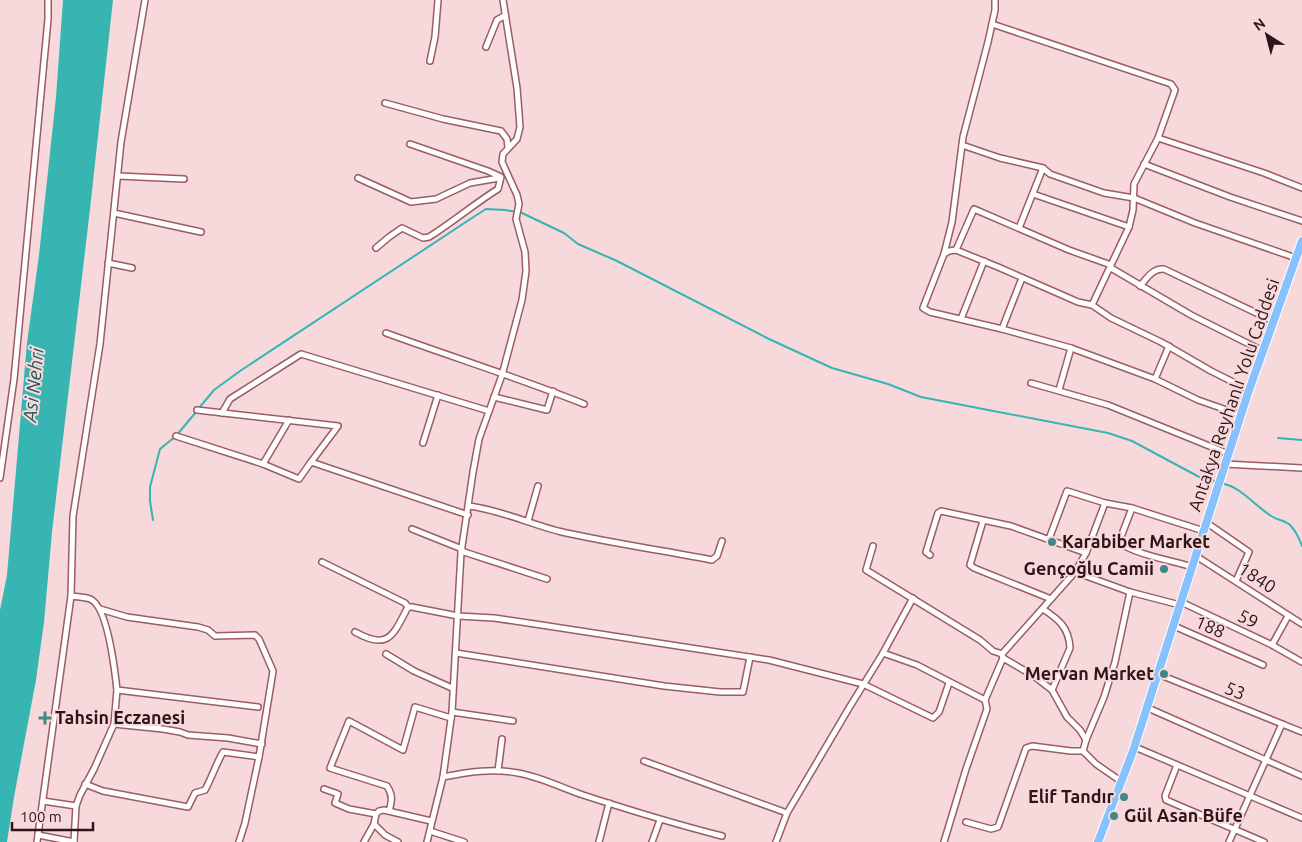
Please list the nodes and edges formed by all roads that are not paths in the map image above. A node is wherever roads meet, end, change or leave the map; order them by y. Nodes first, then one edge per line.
1 (48, 0) edge
2 (145, 0) edge
3 (438, 0) edge
4 (503, 0) edge
5 (995, 0) edge
6 (504, 16) junction
7 (992, 24) junction
8 (486, 47) dead end
9 (430, 62) dead end
10 (385, 103) dead end
11 (1158, 138) junction
12 (410, 144) dead end
13 (962, 145) junction
14 (508, 147) junction
15 (1144, 164) junction
16 (1043, 168) junction
17 (118, 176) junction
18 (510, 177) junction
19 (358, 178) dead end
20 (501, 178) junction
21 (184, 180) dead end
22 (1302, 188) edge
23 (1033, 194) junction
24 (1134, 198) junction
25 (114, 213) junction
26 (1302, 221) edge
27 (1129, 227) junction
28 (1018, 228) junction
29 (201, 232) dead end
30 (1302, 241) edge
31 (376, 248) dead end
32 (956, 250) junction
33 (944, 254) junction
34 (1296, 258) junction
35 (984, 261) junction
36 (108, 263) junction
37 (1111, 267) junction
38 (132, 268) dead end
39 (1022, 278) junction
40 (1140, 286) junction
41 (1092, 305) junction
42 (961, 319) junction
43 (1273, 321) junction
44 (1002, 329) junction
45 (386, 333) dead end
46 (1169, 346) junction
47 (1071, 348) junction
48 (1262, 351) junction
49 (502, 375) junction
50 (1155, 379) junction
51 (1031, 384) dead end
52 (1059, 390) junction
53 (1249, 390) junction
54 (553, 391) junction
55 (438, 395) junction
56 (494, 397) junction
57 (584, 404) dead end
58 (197, 410) dead end
59 (489, 411) junction
60 (222, 412) junction
61 (1241, 415) junction
62 (289, 420) junction
63 (176, 436) dead end
64 (423, 443) dead end
65 (1228, 454) junction
66 (311, 462) junction
67 (263, 464) junction
68 (1225, 464) junction
69 (1302, 468) edge
70 (0, 478) edge
71 (538, 486) dead end
72 (1105, 503) junction
73 (469, 506) junction
74 (1132, 508) junction
75 (468, 515) junction
76 (528, 521) junction
77 (983, 521) junction
78 (1205, 527) junction
79 (412, 530) dead end
80 (1049, 539) junction
81 (722, 541) dead end
82 (874, 546) dead end
83 (462, 550) junction
84 (1086, 553) junction
85 (930, 555) dead end
86 (1196, 556) junction
87 (322, 562) dead end
88 (1192, 567) junction
89 (1074, 572) junction
90 (547, 579) dead end
91 (1236, 581) junction
92 (1130, 592) junction
93 (71, 596) junction
94 (913, 598) junction
95 (1052, 599) junction
96 (1181, 603) junction
97 (408, 607) junction
98 (100, 609) junction
99 (1043, 609) junction
100 (458, 616) junction
101 (1288, 616) junction
102 (1302, 624) edge
103 (1174, 626) junction
104 (355, 632) dead end
105 (1272, 645) junction
106 (456, 653) junction
107 (883, 653) junction
108 (386, 654) dead end
109 (1003, 656) junction
110 (750, 657) junction
111 (1302, 662) edge
112 (1263, 665) dead end
113 (1158, 674) junction
114 (949, 683) junction
115 (864, 684) junction
116 (452, 688) junction
117 (118, 690) junction
118 (1052, 690) junction
119 (985, 700) junction
120 (258, 706) dead end
121 (1148, 708) junction
122 (451, 715) junction
123 (513, 721) dead end
124 (114, 724) junction
125 (1282, 724) junction
126 (1302, 732) edge
127 (502, 739) dead end
128 (1086, 740) junction
129 (262, 744) junction
130 (1135, 747) junction
131 (1083, 750) junction
132 (259, 756) junction
133 (644, 760) dead end
134 (1267, 760) junction
135 (1177, 765) junction
136 (498, 771) junction
137 (1302, 776) edge
138 (443, 777) junction
139 (1122, 782) junction
140 (85, 784) junction
141 (324, 789) dead end
142 (1251, 796) junction
143 (43, 801) junction
144 (609, 803) junction
145 (76, 806) junction
146 (389, 811) junction
147 (787, 813) junction
148 (376, 814) junction
149 (1302, 818) edge
150 (660, 820) junction
151 (431, 821) junction
152 (966, 822) dead end
153 (374, 824) junction
154 (1234, 829) junction
155 (430, 831) junction
156 (38, 835) junction
157 (722, 836) dead end
158 (37, 842) edge
159 (74, 842) edge
160 (239, 842) edge
161 (364, 842) edge
162 (398, 842) edge
163 (427, 842) edge
164 (464, 842) edge
165 (599, 842) edge
166 (652, 842) edge
167 (776, 842) edge
168 (944, 842) edge
169 (1098, 842) edge
170 (1229, 842) edge
171 (1264, 842) edge

1 - 70 street
2 - 17 street
3 - 9 street
4 - 6 street
5 - 7 street
6 - 8 street
6 - 14 street
7 - 11 street
7 - 13 street
10 - 14 street
11 - 15 street
11 - 22 street
12 - 20 street
13 - 16 street
13 - 33 street
14 - 18 street
15 - 24 street
15 - 26 street
16 - 23 street
16 - 24 street
17 - 21 street
17 - 25 street
18 - 20 street
18 - 49 street
19 - 20 street
20 - 31 street
23 - 27 street
23 - 28 street
24 - 27 street
24 - 34 street
25 - 29 street
25 - 36 street
27 - 37 street
28 - 32 street
28 - 37 street
30 - 34 main road, Antakya Reyhanlı Yolu Caddesi
32 - 33 street
32 - 35 street
33 - 42 street
34 - 43 main road, Antakya Reyhanlı Yolu Caddesi
35 - 39 street
35 - 42 street
36 - 38 street
36 - 93 street
37 - 40 street
37 - 41 street
39 - 41 street
39 - 44 street
40 - 43 street
40 - 48 street
41 - 46 street
42 - 44 street
43 - 48 main road, Antakya Reyhanlı Yolu Caddesi
44 - 47 street
45 - 49 street
46 - 50 street
46 - 53 street
47 - 50 street
47 - 52 street
48 - 53 main road, Antakya Reyhanlı Yolu Caddesi
49 - 54 street
49 - 56 street
50 - 61 street
51 - 52 street
52 - 65 street
53 - 61 main road, Antakya Reyhanlı Yolu Caddesi
54 - 56 street
54 - 57 street
55 - 59 street
55 - 60 street
55 - 64 street
56 - 59 street
58 - 60 street
59 - 73 street
60 - 62 street
61 - 65 main road, Antakya Reyhanlı Yolu Caddesi
62 - 66 street
62 - 67 street
63 - 67 street
65 - 68 main road, Antakya Reyhanlı Yolu Caddesi
66 - 67 street
66 - 75 street
68 - 69 street
68 - 78 main road, Antakya Reyhanlı Yolu Caddesi
71 - 76 street
72 - 74 street
72 - 80 street
72 - 84 street
73 - 75 street
73 - 76 street
74 - 78 street
74 - 88 street
75 - 83 street
76 - 81 street
77 - 80 street
77 - 85 street
77 - 95 street
78 - 86 main road, Antakya Reyhanlı Yolu Caddesi
78 - 91 street
79 - 83 street
80 - 84 street
82 - 94 street
83 - 90 street
83 - 100 street
84 - 89 street
86 - 88 main road, Antakya Reyhanlı Yolu Caddesi
86 - 91 street, 1840
87 - 97 street
88 - 96 main road, Antakya Reyhanlı Yolu Caddesi
89 - 92 street, 59
89 - 95 street
91 - 101 street, 1840
92 - 96 street, 59
92 - 128 street
93 - 98 street
93 - 143 street
94 - 107 street
94 - 109 street
95 - 99 street
96 - 103 main road, Antakya Reyhanlı Yolu Caddesi
96 - 105 street, 59
97 - 100 street
97 - 104 street
98 - 117 street
98 - 129 street
99 - 109 street
99 - 118 street
100 - 106 street
100 - 110 street
101 - 102 street, 1840
101 - 105 street
103 - 112 street, 188
103 - 113 main road, Antakya Reyhanlı Yolu Caddesi
105 - 111 street, 59
106 - 110 street
106 - 116 street
107 - 114 street
107 - 115 street
108 - 116 street
109 - 118 street
109 - 119 street
110 - 115 street
113 - 121 main road, Antakya Reyhanlı Yolu Caddesi
113 - 125 street, 53
114 - 115 street
114 - 119 street
115 - 147 street
116 - 122 street
117 - 120 street
117 - 124 street
118 - 128 street
119 - 168 street
121 - 130 main road, Antakya Reyhanlı Yolu Caddesi
121 - 134 street
122 - 123 street
122 - 138 street
122 - 146 street
124 - 129 street
124 - 140 street
125 - 126 street, 53
125 - 134 street
127 - 136 street
128 - 131 street
129 - 132 street
130 - 135 street
130 - 139 main road, Antakya Reyhanlı Yolu Caddesi
131 - 139 street
131 - 152 street
132 - 140 street
132 - 160 street
133 - 147 street
134 - 137 street
134 - 142 street
135 - 142 street
135 - 154 street
136 - 138 street
136 - 144 street
138 - 151 street
139 - 169 main road, Antakya Reyhanlı Yolu Caddesi
140 - 145 street
141 - 148 street
142 - 149 street
142 - 154 street
143 - 145 street
143 - 156 street
144 - 150 street
144 - 165 street
145 - 159 street
146 - 148 street
146 - 151 street
147 - 167 street
148 - 153 street
150 - 157 street
150 - 166 street
151 - 155 street
153 - 161 street
153 - 162 street
154 - 170 street
154 - 171 street
155 - 163 street
155 - 164 street
156 - 158 street
156 - 159 street

